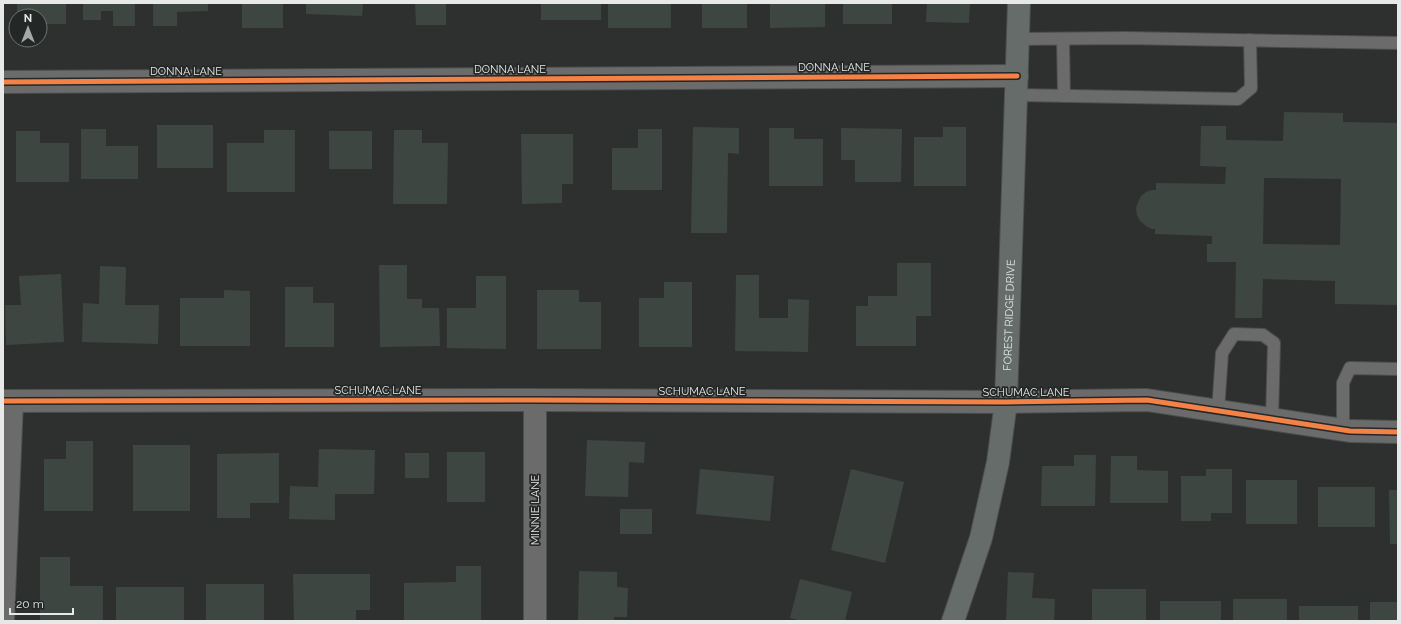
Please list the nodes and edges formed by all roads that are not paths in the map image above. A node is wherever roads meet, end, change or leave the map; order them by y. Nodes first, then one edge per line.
1 (1019, 3) edge
2 (1018, 39) junction
3 (1063, 39) junction
4 (1250, 40) junction
5 (1398, 43) edge
6 (3, 82) edge
7 (1017, 85) junction
8 (1064, 96) junction
9 (1398, 369) edge
10 (535, 400) junction
11 (8, 401) edge
12 (1006, 402) junction
13 (1218, 411) junction
14 (1272, 419) junction
15 (1343, 430) junction
16 (1398, 432) edge
17 (3, 621) edge
18 (535, 621) edge
19 (953, 621) edge

1 - 2 main road, FOREST RIDGE DRIVE
2 - 3 lane
2 - 7 main road, FOREST RIDGE DRIVE
3 - 4 lane
3 - 8 lane
4 - 5 lane
4 - 8 lane
6 - 7 street, DONNA LANE
7 - 8 lane
7 - 12 main road, FOREST RIDGE DRIVE
9 - 15 lane
10 - 11 street, SCHUMAC LANE
10 - 12 street, SCHUMAC LANE
10 - 18 street, MINNIE LANE
11 - 17 street
12 - 13 street, SCHUMAC LANE
12 - 19 main road, FOREST RIDGE DRIVE
13 - 14 street, SCHUMAC LANE
13 - 14 lane
14 - 15 street, SCHUMAC LANE
15 - 16 street, SCHUMAC LANE

